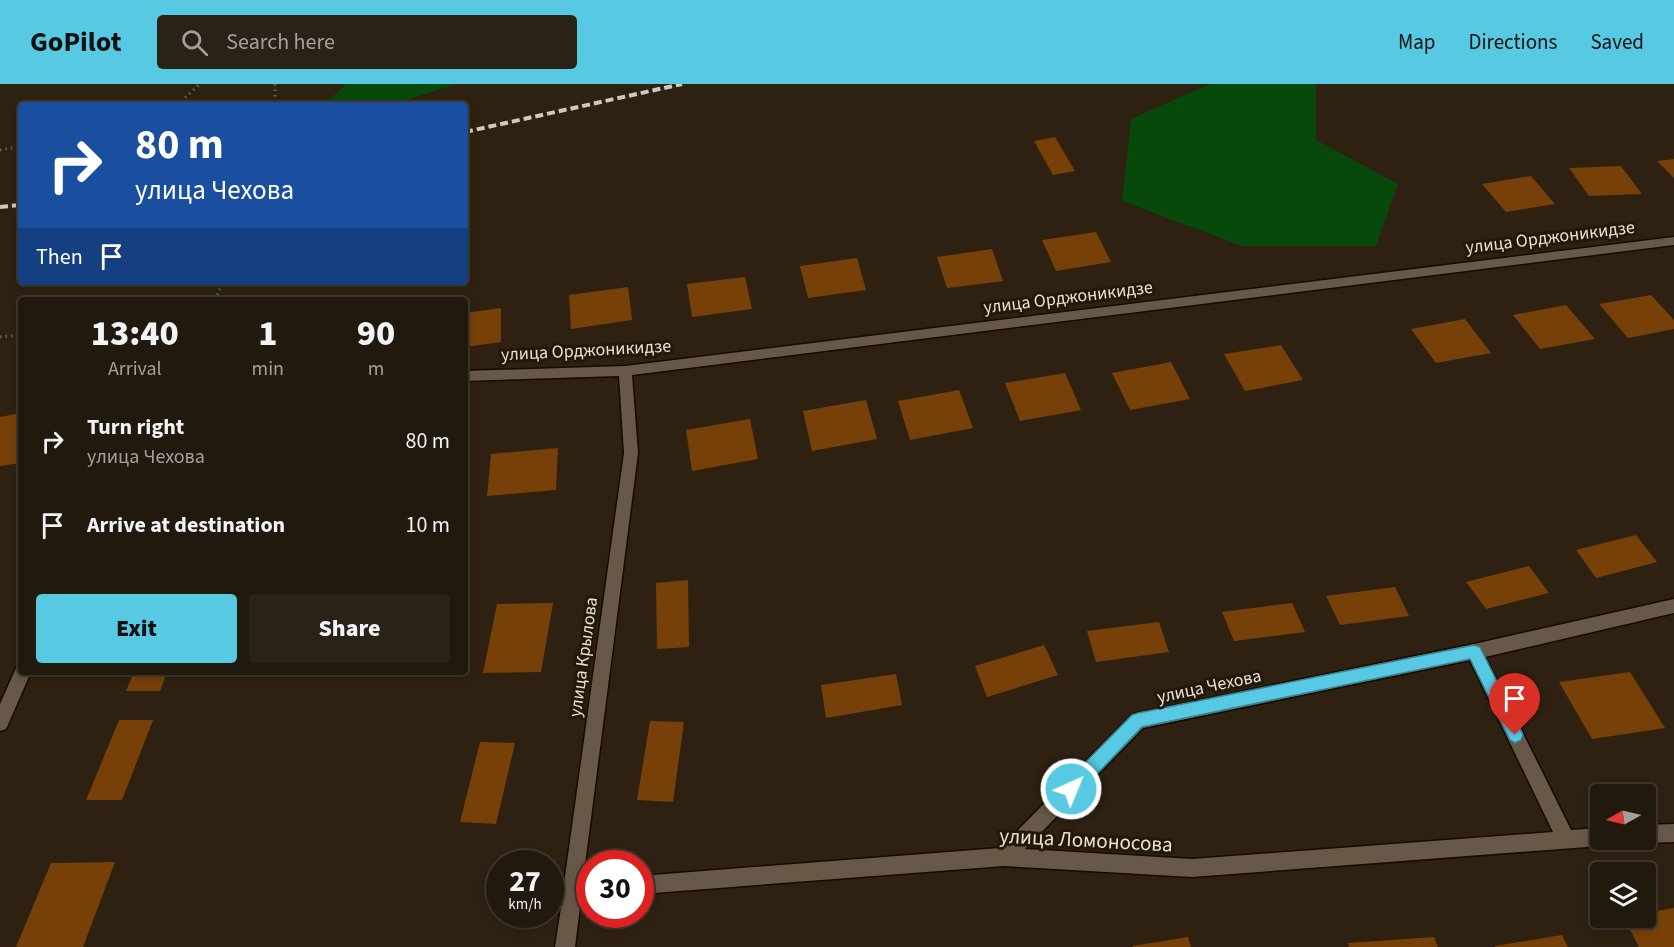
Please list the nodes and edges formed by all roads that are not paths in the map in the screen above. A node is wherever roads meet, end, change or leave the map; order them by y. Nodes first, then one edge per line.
1 (1674, 241) edge
2 (625, 371) junction
3 (468, 376) edge
4 (1674, 606) edge
5 (1474, 652) junction
6 (22, 675) edge
7 (0, 723) edge
8 (1674, 833) edge
9 (1656, 834) edge
10 (1590, 838) edge
11 (1566, 839) junction
12 (1004, 857) junction
13 (654, 884) edge
14 (570, 891) junction
15 (576, 891) edge
16 (565, 947) edge

1 - 2 street, улица Орджоникидзе
2 - 3 street, улица Орджоникидзе
2 - 14 street, улица Крылова
4 - 5 street, улица Чехова
5 - 11 street
5 - 12 street, улица Чехова
6 - 7 street
8 - 9 street
10 - 11 street, улица Ломоносова
11 - 12 street, улица Ломоносова
12 - 13 street, улица Ломоносова
14 - 15 street
14 - 16 street, улица Крылова

